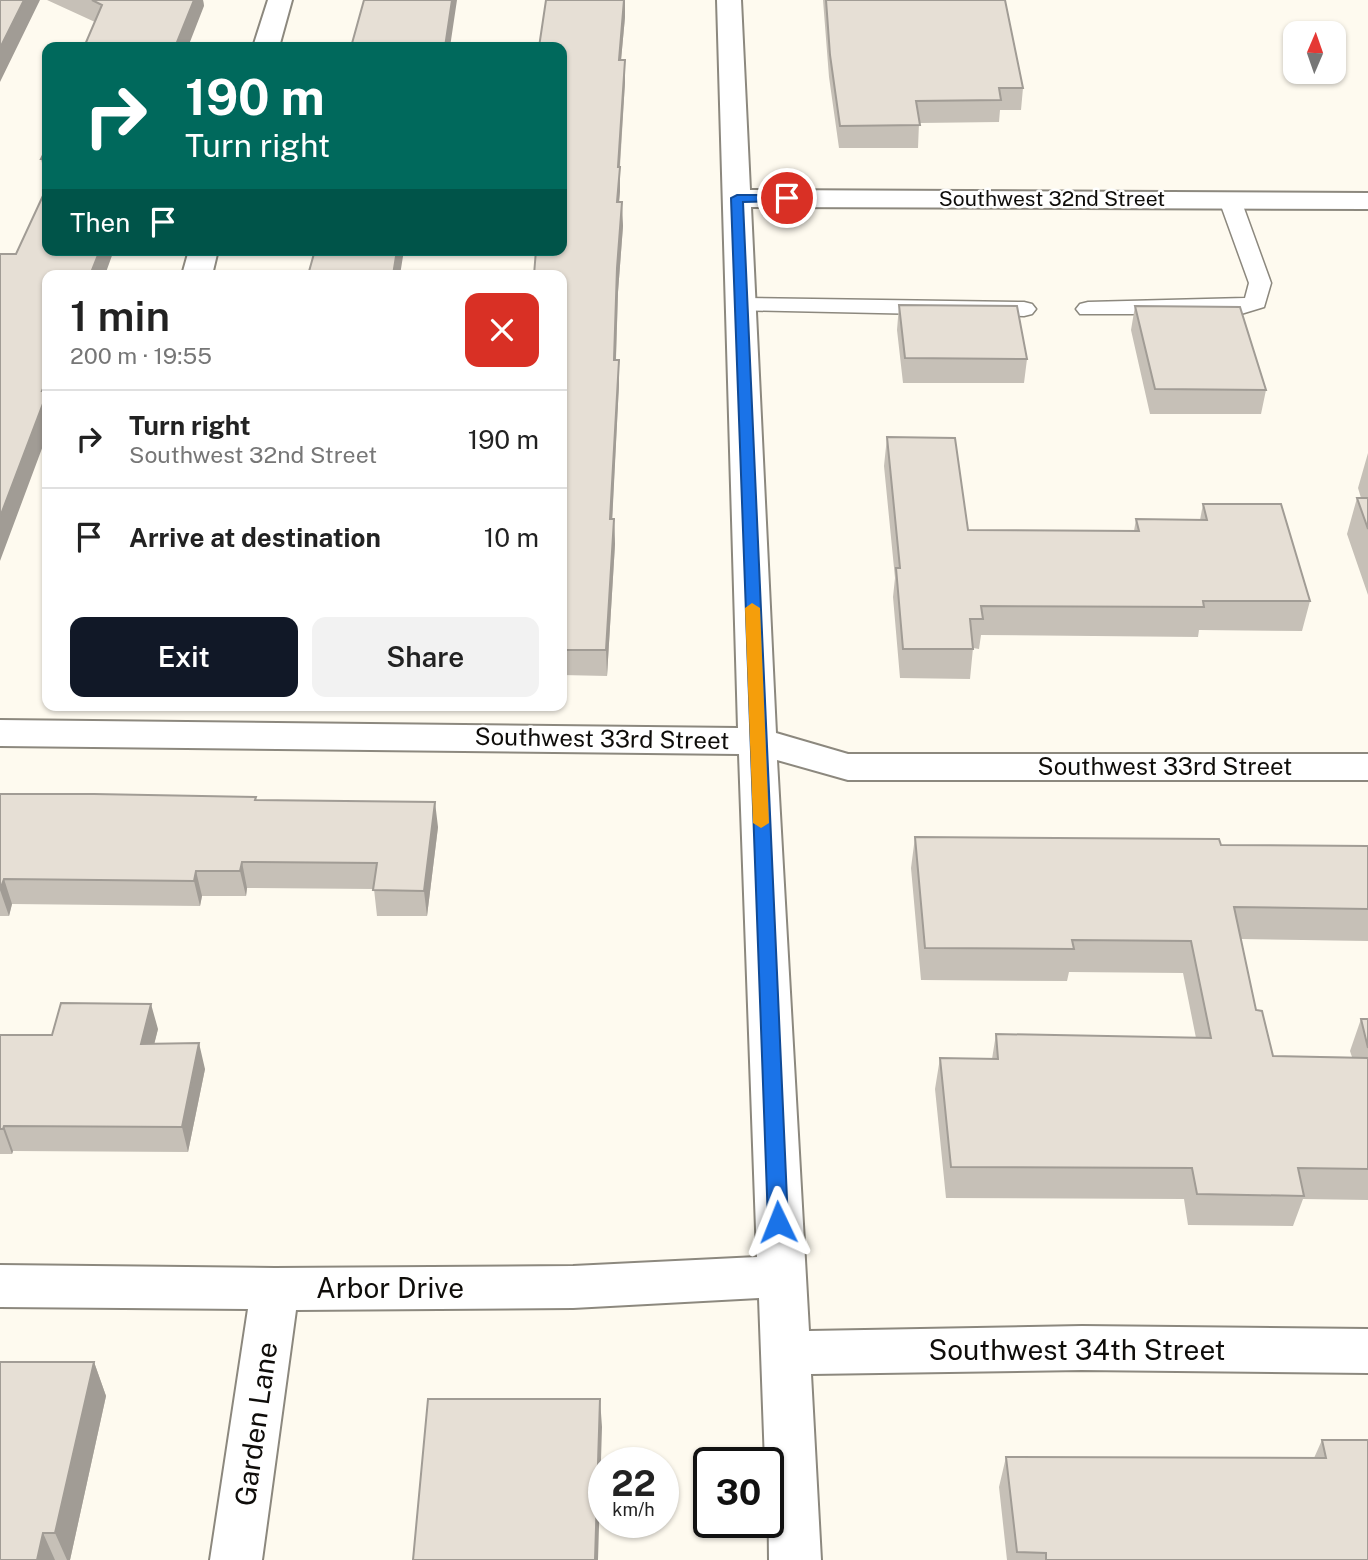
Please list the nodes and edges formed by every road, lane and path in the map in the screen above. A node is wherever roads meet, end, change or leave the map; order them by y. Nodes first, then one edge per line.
1 (280, 0) edge
2 (729, 0) edge
3 (267, 42) edge
4 (737, 198) junction
5 (1230, 200) junction
6 (1368, 201) edge
7 (741, 305) junction
8 (1024, 309) dead end
9 (1088, 309) dead end
10 (62, 720) edge
11 (0, 733) edge
12 (757, 741) junction
13 (1368, 768) edge
14 (780, 1276) junction
15 (0, 1286) edge
16 (275, 1289) junction
17 (1368, 1351) edge
18 (785, 1353) junction
19 (236, 1560) edge
20 (795, 1560) edge

1 - 3 street
2 - 4 street
4 - 5 street, Southwest 32nd Street
4 - 7 street
5 - 6 street, Southwest 32nd Street
5 - 9 lane
7 - 8 lane
7 - 12 street
10 - 11 street, Southwest 33rd Street
10 - 12 street, Southwest 33rd Street
12 - 13 street, Southwest 33rd Street
12 - 14 street
14 - 16 street, Arbor Drive
14 - 18 street
15 - 16 street, Arbor Drive
16 - 19 street, Garden Lane
17 - 18 street, Southwest 34th Street
18 - 20 street

